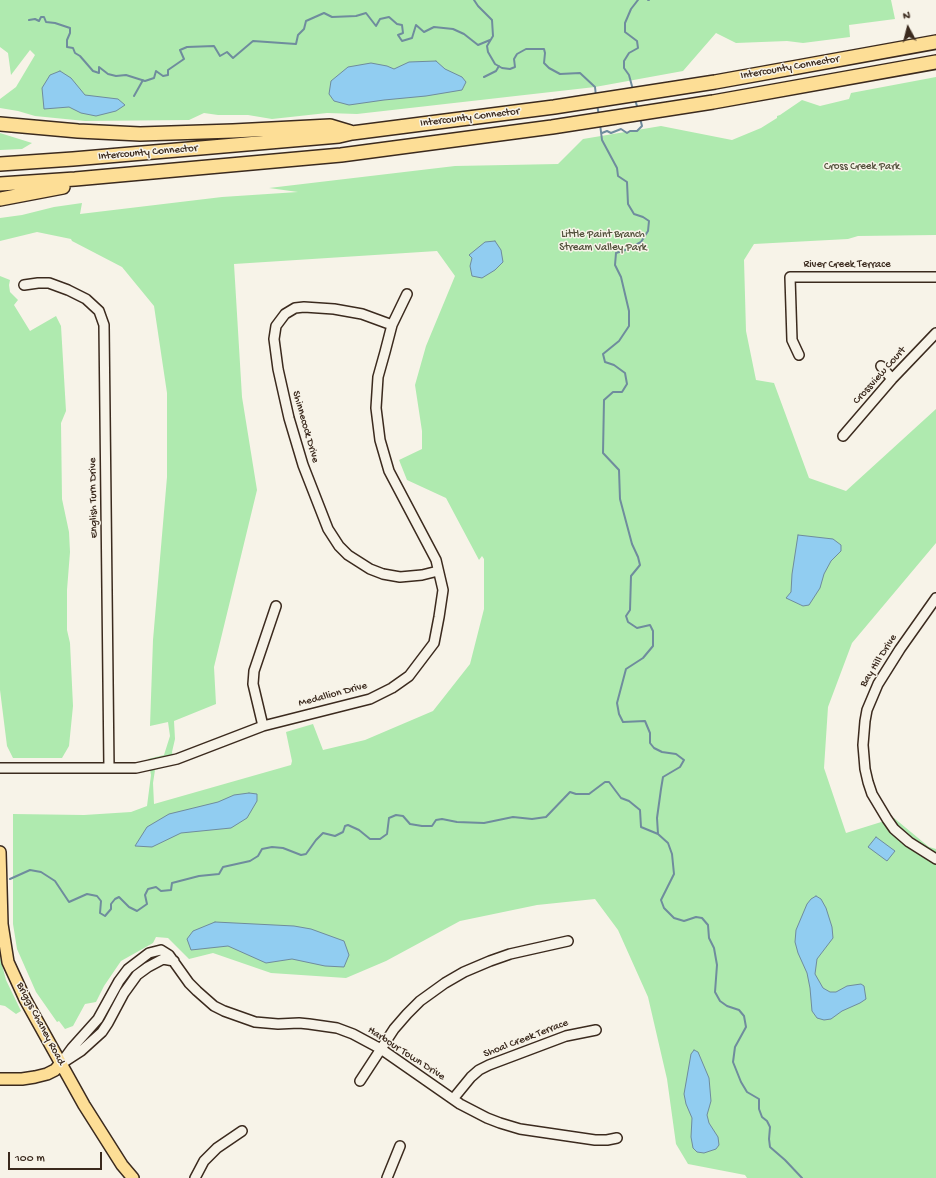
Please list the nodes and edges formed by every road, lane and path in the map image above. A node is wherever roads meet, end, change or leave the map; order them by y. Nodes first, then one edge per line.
1 (936, 42) edge
2 (936, 62) edge
3 (0, 124) edge
4 (352, 132) junction
5 (0, 164) edge
6 (131, 174) junction
7 (0, 184) edge
8 (0, 199) edge
9 (936, 276) edge
10 (24, 285) dead end
11 (407, 294) dead end
12 (392, 325) junction
13 (936, 333) edge
14 (799, 355) dead end
15 (881, 366) dead end
16 (892, 380) junction
17 (843, 436) dead end
18 (438, 571) junction
19 (936, 598) edge
20 (276, 606) dead end
21 (263, 726) junction
22 (0, 768) edge
23 (109, 768) junction
24 (0, 852) edge
25 (936, 859) edge
26 (568, 940) dead end
27 (174, 961) junction
28 (596, 1030) dead end
29 (85, 1034) junction
30 (92, 1042) junction
31 (381, 1049) junction
32 (61, 1063) junction
33 (0, 1079) edge
34 (360, 1081) dead end
35 (453, 1099) junction
36 (242, 1131) dead end
37 (617, 1138) dead end
38 (400, 1146) dead end
39 (133, 1178) edge
40 (195, 1178) edge
41 (387, 1178) edge

1 - 4 highway, Intercounty Connector
2 - 6 highway, Intercounty Connector
3 - 4 highway
4 - 5 highway, Intercounty Connector
6 - 7 highway, Intercounty Connector
6 - 8 highway
9 - 14 street, River Creek Terrace
10 - 23 street, English Turn Drive
11 - 12 street, Medallion Drive
12 - 18 street, Medallion Drive
12 - 18 street, Shinnecock Drive
13 - 16 street, Crossview Court
15 - 16 street
16 - 17 street, Crossview Court
18 - 21 street, Medallion Drive
19 - 25 street, Bay Hill Drive
20 - 21 street
21 - 23 street, Medallion Drive
22 - 23 street, Medallion Drive
24 - 32 main road, Briggs Chaney Road
26 - 31 street
27 - 29 street
27 - 30 street
27 - 31 street, Harbour Town Drive
28 - 35 street, Shoal Creek Terrace
29 - 30 street
29 - 32 street
30 - 32 street
31 - 34 street
31 - 35 street, Harbour Town Drive
32 - 33 main road
32 - 39 main road, Briggs Chaney Road
35 - 37 street, Harbour Town Drive
36 - 40 street
38 - 41 street

